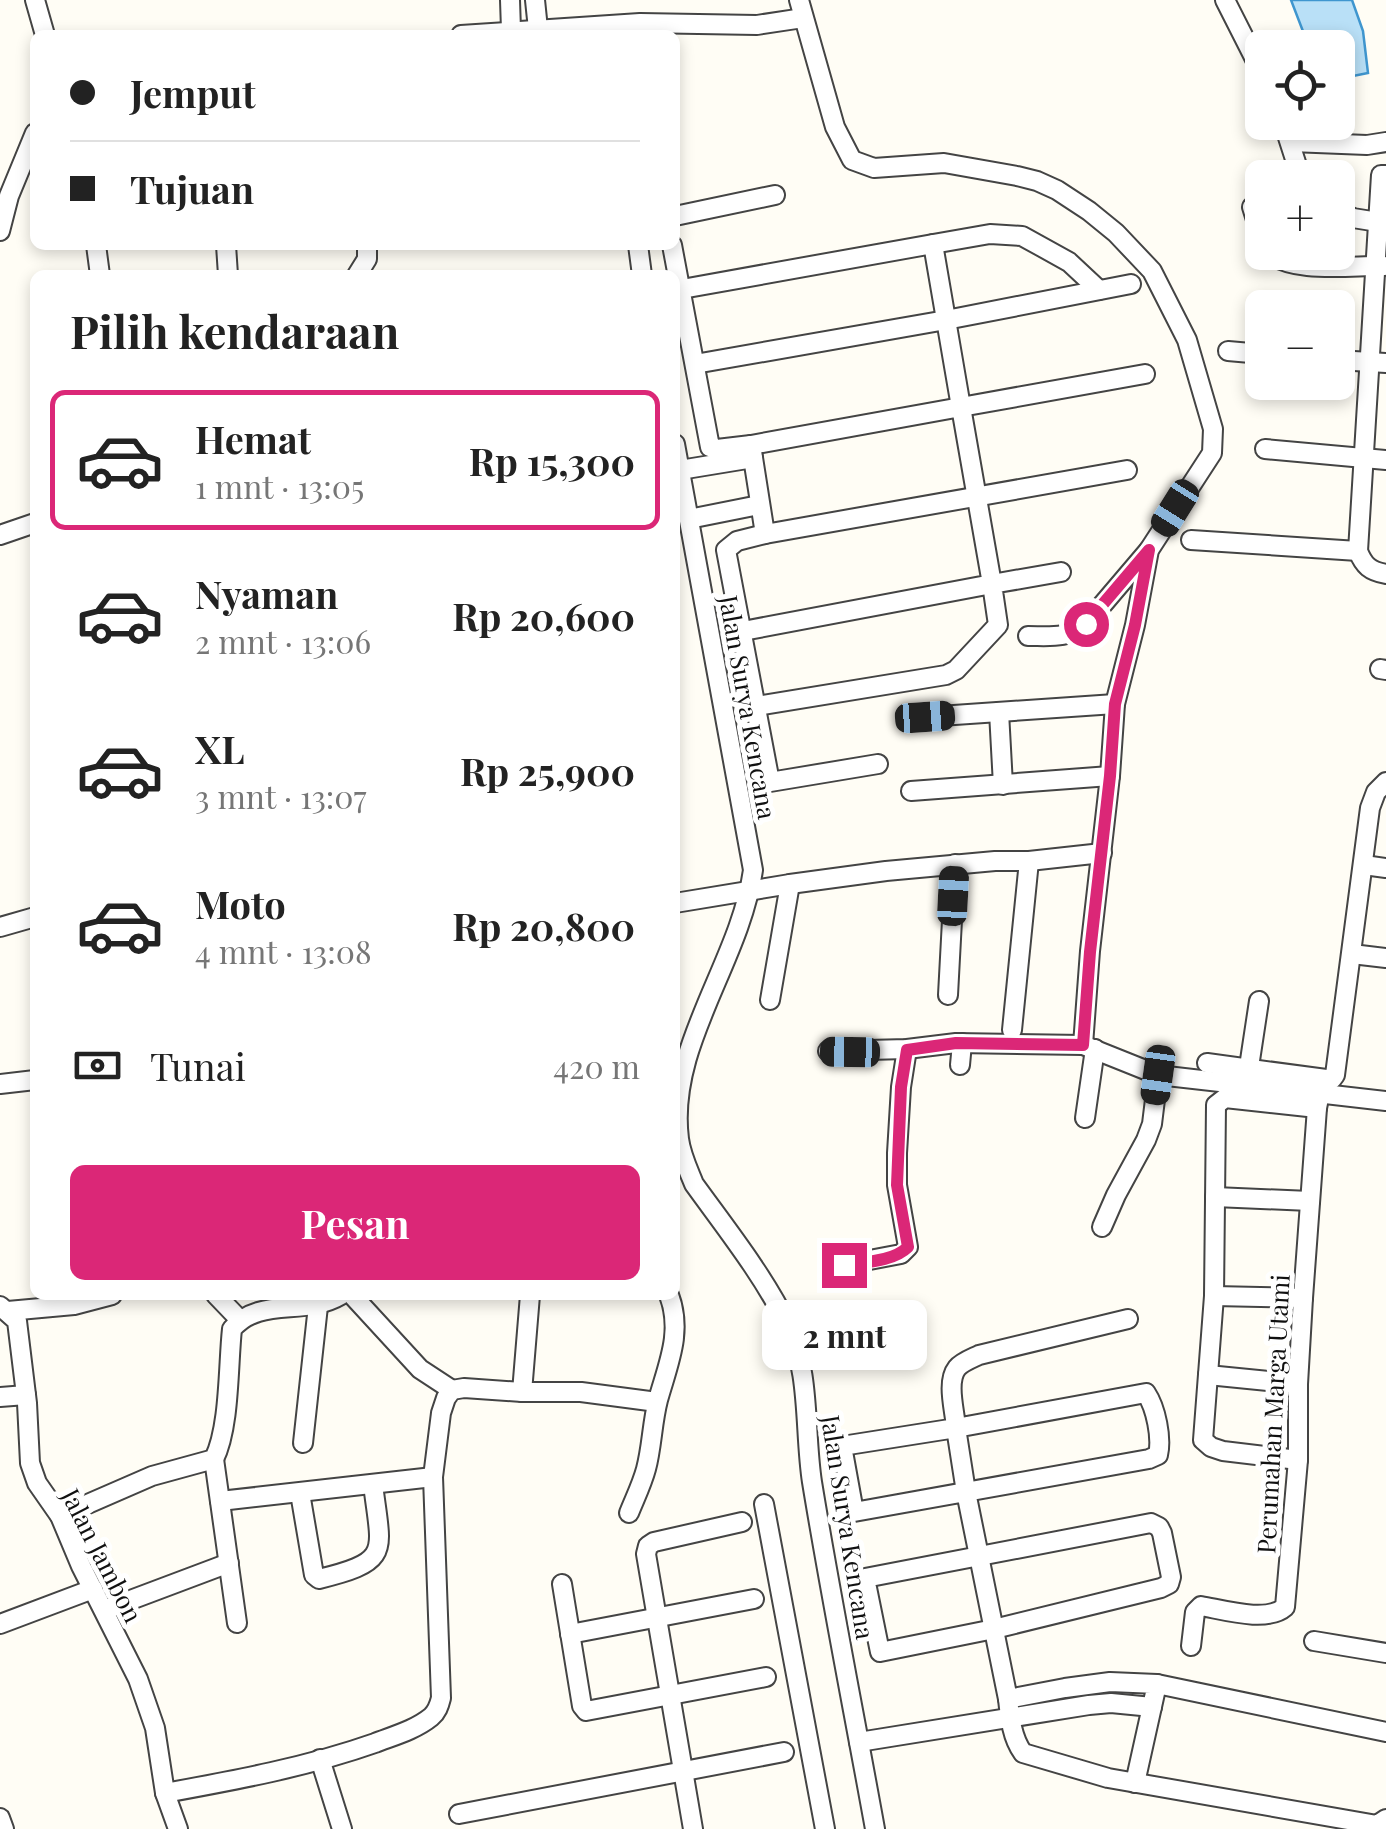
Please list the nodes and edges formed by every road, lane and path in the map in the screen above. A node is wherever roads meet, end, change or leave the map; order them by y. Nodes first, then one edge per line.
1 (35, 0) edge
2 (510, 0) edge
3 (536, 0) edge
4 (1225, 0) edge
5 (801, 9) edge
6 (44, 30) edge
7 (511, 30) edge
8 (541, 30) edge
9 (563, 30) edge
10 (1245, 39) edge
11 (1291, 142) joint
12 (1386, 142) edge
13 (30, 143) edge
14 (1296, 160) edge
15 (1386, 175) edge
16 (774, 196) dead end
17 (680, 215) edge
18 (1355, 218) edge
19 (1378, 222) junction
20 (0, 231) edge
21 (933, 244) junction
22 (1380, 266) edge
23 (680, 280) edge
24 (1131, 284) dead end
25 (682, 289) junction
26 (1099, 290) junction
27 (946, 320) junction
28 (1228, 352) dead end
29 (1245, 353) edge
30 (1377, 363) edge
31 (695, 364) junction
32 (1145, 374) dead end
33 (961, 407) junction
34 (1264, 449) dead end
35 (752, 451) junction
36 (1364, 459) junction
37 (1386, 460) edge
38 (680, 470) joint
39 (1127, 470) dead end
40 (977, 498) junction
41 (759, 505) junction
42 (689, 519) junction
43 (30, 525) edge
44 (765, 534) junction
45 (0, 535) edge
46 (1192, 540) dead end
47 (1149, 550) junction
48 (1358, 551) junction
49 (1061, 572) dead end
50 (1386, 574) edge
51 (992, 584) junction
52 (743, 631) junction
53 (1028, 636) dead end
54 (1115, 704) junction
55 (757, 706) junction
56 (999, 712) junction
57 (925, 717) dead end
58 (878, 764) dead end
59 (1110, 776) junction
60 (1386, 782) edge
61 (1002, 785) junction
62 (911, 791) dead end
63 (1102, 852) junction
64 (1030, 861) junction
65 (954, 864) junction
66 (1364, 865) junction
67 (1386, 868) edge
68 (790, 884) junction
69 (750, 892) junction
70 (680, 903) edge
71 (30, 918) edge
72 (0, 927) edge
73 (1352, 954) junction
74 (1386, 958) edge
75 (948, 996) dead end
76 (770, 1000) dead end
77 (1259, 1000) dead end
78 (1012, 1030) dead end
79 (962, 1043) junction
80 (1089, 1047) junction
81 (907, 1050) junction
82 (828, 1051) dead end
83 (1207, 1062) dead end
84 (960, 1065) dead end
85 (1250, 1068) junction
86 (1158, 1075) junction
87 (30, 1081) edge
88 (0, 1084) edge
89 (680, 1086) edge
90 (1318, 1100) junction
91 (1386, 1101) edge
92 (1085, 1118) dead end
93 (680, 1144) edge
94 (1216, 1197) junction
95 (1310, 1201) junction
96 (1102, 1227) dead end
97 (844, 1265) dead end
98 (1214, 1296) junction
99 (1303, 1298) junction
100 (95, 1300) edge
101 (221, 1300) edge
102 (331, 1300) edge
103 (357, 1300) edge
104 (530, 1300) edge
105 (671, 1300) edge
106 (318, 1306) junction
107 (4, 1309) edge
108 (240, 1320) junction
109 (1128, 1320) dead end
110 (1208, 1375) junction
111 (1298, 1384) junction
112 (452, 1390) junction
113 (522, 1392) junction
114 (26, 1395) junction
115 (0, 1397) edge
116 (657, 1402) junction
117 (956, 1428) junction
118 (302, 1443) dead end
119 (214, 1459) junction
120 (1298, 1460) junction
121 (434, 1477) junction
122 (374, 1484) junction
123 (966, 1492) junction
124 (300, 1493) junction
125 (220, 1501) junction
126 (764, 1504) dead end
127 (629, 1512) dead end
128 (60, 1516) junction
129 (742, 1522) dead end
130 (979, 1557) junction
131 (228, 1562) junction
132 (562, 1584) dead end
133 (93, 1589) junction
134 (754, 1599) dead end
135 (104, 1610) junction
136 (656, 1618) junction
137 (0, 1624) edge
138 (237, 1624) dead end
139 (994, 1629) junction
140 (570, 1634) junction
141 (1314, 1642) dead end
142 (1191, 1646) dead end
143 (1386, 1654) edge
144 (766, 1677) dead end
145 (1157, 1684) junction
146 (670, 1695) junction
147 (1152, 1707) junction
148 (1009, 1708) junction
149 (1386, 1732) edge
150 (860, 1742) junction
151 (784, 1752) dead end
152 (320, 1760) junction
153 (683, 1771) junction
154 (1135, 1783) junction
155 (165, 1793) junction
156 (459, 1814) dead end
157 (0, 1818) edge
158 (1386, 1818) edge
159 (4, 1829) edge
160 (178, 1829) edge
161 (342, 1829) edge
162 (693, 1829) edge
163 (825, 1829) edge
164 (875, 1829) edge

1 - 6 street
2 - 7 street
3 - 8 street
4 - 10 street
5 - 9 street
5 - 47 street
11 - 12 street
11 - 14 street
13 - 20 street
15 - 19 street
16 - 17 street
18 - 19 street
19 - 22 street
21 - 25 street
21 - 26 street
21 - 27 street
22 - 30 street
23 - 25 street
24 - 26 street
25 - 31 street
26 - 27 street
27 - 31 street
27 - 33 street
28 - 29 street
30 - 36 street
31 - 35 street
32 - 33 street
33 - 35 street
33 - 40 street
34 - 36 street
35 - 38 street
35 - 41 street
36 - 37 street
36 - 48 street
38 - 42 street, Jalan Surya Kencana
39 - 40 street
40 - 44 street
40 - 51 street
41 - 42 street
41 - 44 street
42 - 69 street, Jalan Surya Kencana
43 - 45 street
44 - 52 street
46 - 48 street
47 - 53 street
47 - 54 street
48 - 50 street
49 - 51 street
51 - 52 street
51 - 55 street
52 - 55 street
54 - 56 street
54 - 59 street
55 - 58 street
56 - 57 street
56 - 61 street
59 - 61 street
59 - 63 street
60 - 66 street
61 - 62 street
63 - 64 street
63 - 80 street
64 - 65 street
64 - 78 street
65 - 68 street
65 - 75 street
66 - 67 street
66 - 73 street
68 - 69 street
68 - 76 street
69 - 70 street
69 - 89 street, Jalan Surya Kencana
71 - 72 street
73 - 74 street
73 - 85 street
77 - 85 street
79 - 80 street
79 - 81 street
79 - 84 street
80 - 86 street
80 - 92 street
81 - 82 street
81 - 97 street
83 - 85 street
86 - 90 street
86 - 96 street
87 - 88 street
90 - 91 street
90 - 94 street
90 - 95 street, Perumahan Marga Utami
93 - 150 street, Jalan Surya Kencana
94 - 95 street
94 - 98 street
95 - 99 street, Perumahan Marga Utami
98 - 99 street
98 - 110 street
99 - 111 street, Perumahan Marga Utami
100 - 107 street
101 - 108 street
102 - 106 street
103 - 112 street
104 - 113 street
105 - 116 street
106 - 108 street
106 - 118 street
107 - 114 street, Jalan Jambon
108 - 119 street
109 - 117 street
110 - 111 street
110 - 120 street
111 - 120 street, Perumahan Marga Utami
112 - 113 street
112 - 121 street
113 - 116 street
114 - 115 street
114 - 128 street, Jalan Jambon
116 - 127 street
117 - 123 street
117 - 123 street
117 - 123 street
119 - 125 street
119 - 128 street
120 - 142 street, Perumahan Marga Utami
121 - 122 street
121 - 152 street
122 - 124 street
122 - 124 street
123 - 130 street
124 - 125 street
125 - 131 street
126 - 163 street
128 - 133 street, Jalan Jambon
129 - 136 street
130 - 139 street
130 - 139 street
130 - 139 street
131 - 135 street
131 - 138 street
132 - 140 street
133 - 135 street, Jalan Jambon
133 - 137 street
134 - 136 street
135 - 155 street, Jalan Jambon
136 - 140 street
136 - 146 street
139 - 148 street
140 - 146 street
141 - 143 street
144 - 146 street
145 - 147 street
145 - 148 street
145 - 149 street
146 - 153 street
147 - 148 street
147 - 154 street
148 - 150 street
148 - 154 street
150 - 164 street, Jalan Surya Kencana
151 - 153 street
152 - 155 street
152 - 161 street
153 - 156 street
153 - 162 street
154 - 158 street
155 - 160 street, Jalan Jambon
157 - 159 street

